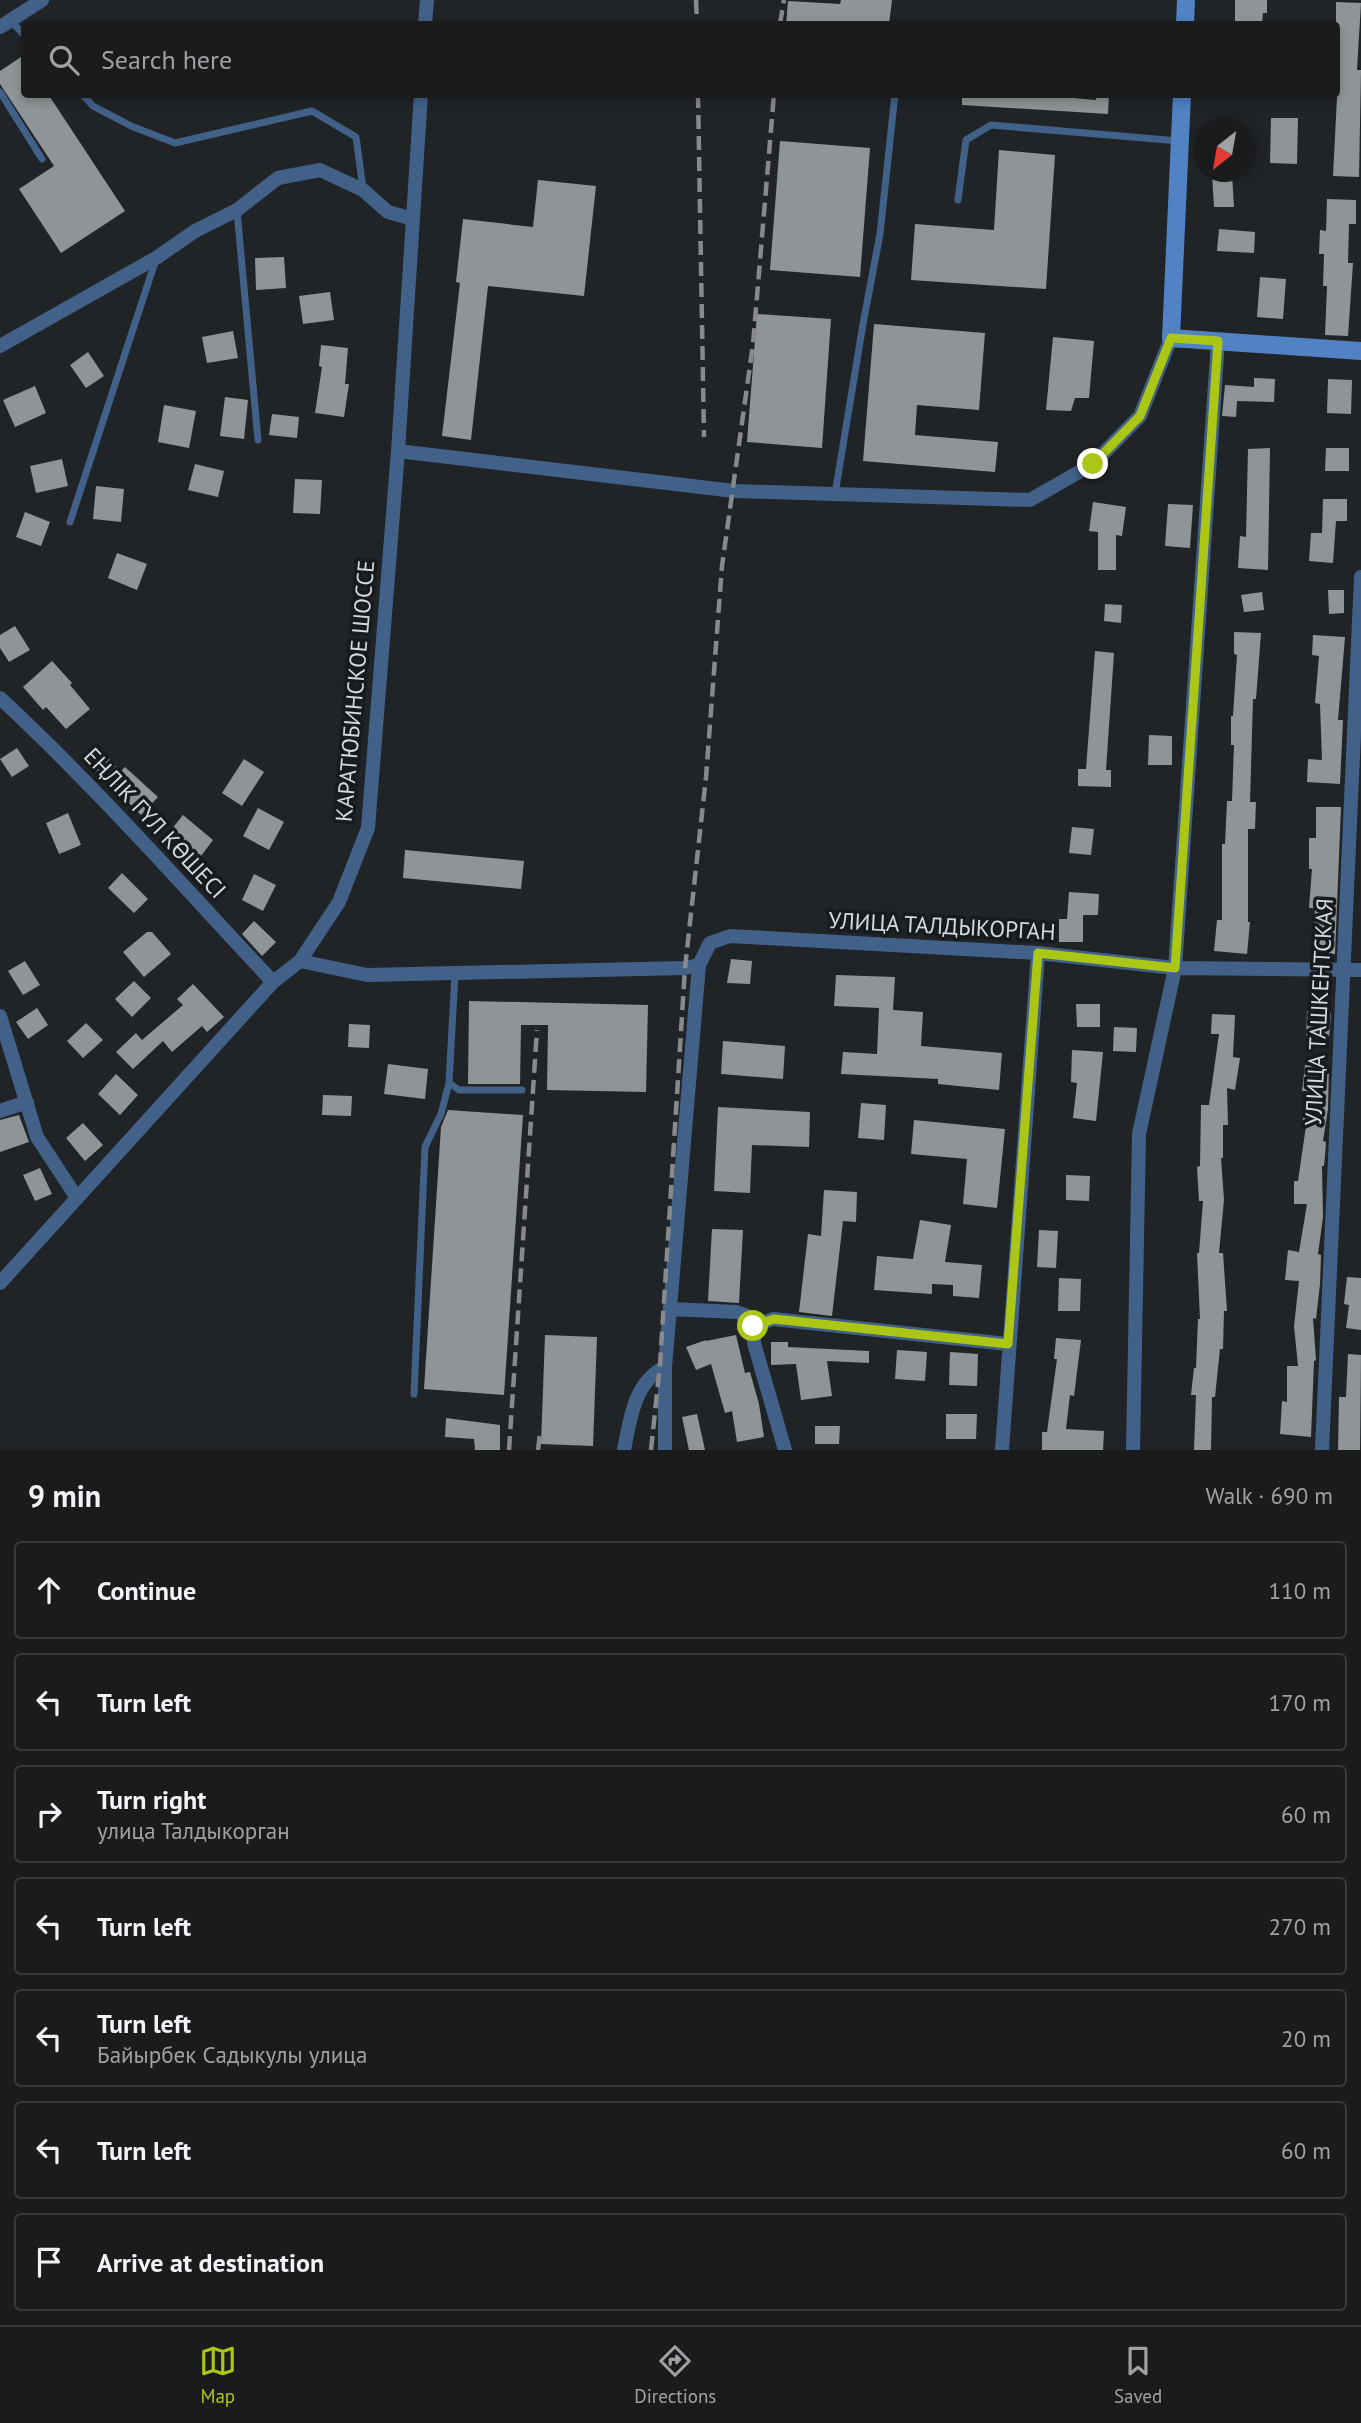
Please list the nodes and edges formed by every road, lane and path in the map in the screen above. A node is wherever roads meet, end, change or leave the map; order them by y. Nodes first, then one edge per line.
1 (42, 0) edge
2 (427, 0) edge
3 (1186, 0) edge
4 (425, 21) edge
5 (1185, 21) edge
6 (5, 24) edge
7 (21, 33) edge
8 (0, 92) edge
9 (86, 98) edge
10 (421, 98) edge
11 (895, 98) edge
12 (1182, 98) edge
13 (1180, 141) junction
14 (42, 159) dead end
15 (363, 190) junction
16 (958, 200) dead end
17 (237, 210) junction
18 (413, 219) junction
19 (156, 258) junction
20 (1171, 338) junction
21 (1218, 341) junction
22 (0, 346) edge
23 (1361, 351) edge
24 (258, 440) dead end
25 (398, 452) junction
26 (835, 495) junction
27 (70, 522) dead end
28 (1361, 577) edge
29 (0, 698) edge
30 (1038, 953) junction
31 (300, 961) junction
32 (699, 965) junction
33 (1175, 968) junction
34 (1344, 970) junction
35 (1361, 970) edge
36 (455, 974) junction
37 (273, 982) junction
38 (0, 1016) edge
39 (449, 1083) junction
40 (522, 1090) dead end
41 (27, 1102) junction
42 (0, 1111) edge
43 (77, 1198) junction
44 (0, 1283) edge
45 (670, 1309) junction
46 (753, 1326) junction
47 (1008, 1344) junction
48 (665, 1367) junction
49 (414, 1394) dead end
50 (624, 1450) edge
51 (666, 1450) edge
52 (785, 1450) edge
53 (1002, 1450) edge
54 (1133, 1450) edge
55 (1322, 1450) edge

1 - 6 street
2 - 4 street
3 - 5 street
6 - 7 lane
8 - 14 lane
9 - 15 lane
10 - 18 street, КАРАТЮБИНСКОЕ ШОССЕ
11 - 26 lane
12 - 13 street
13 - 16 lane
13 - 20 street
15 - 17 street
15 - 18 street
17 - 19 street
17 - 24 lane
18 - 25 street, КАРАТЮБИНСКОЕ ШОССЕ
19 - 22 street
19 - 27 lane
20 - 21 street
20 - 26 street
21 - 23 street
21 - 33 street
25 - 26 street
25 - 31 street, КАРАТЮБИНСКОЕ ШОССЕ
28 - 34 street, УЛИЦА ТАШКЕНТСКАЯ
29 - 37 street, ЕҢЛІК ГҮЛ КӨШЕСІ
30 - 32 street, УЛИЦА ТАЛДЫКОРГАН
30 - 33 street, УЛИЦА ТАЛДЫКОРГАН
30 - 47 street
31 - 36 street
31 - 37 street, КАРАТЮБИНСКОЕ ШОССЕ
32 - 36 street
32 - 45 street
33 - 34 street, УЛИЦА ТАЛДЫКОРГАН
33 - 54 street
34 - 35 street, УЛИЦА ТАЛДЫКОРГАН
34 - 55 street, УЛИЦА ТАШКЕНТСКАЯ
36 - 39 lane
37 - 43 street, КАРАТЮБИНСКОЕ ШОССЕ
38 - 41 street
39 - 40 lane
39 - 49 lane
41 - 42 street
41 - 43 street
43 - 44 street, КАРАТЮБИНСКОЕ ШОССЕ
45 - 46 street
45 - 48 street
46 - 47 street
46 - 52 street
47 - 53 street
48 - 50 street
48 - 51 street

